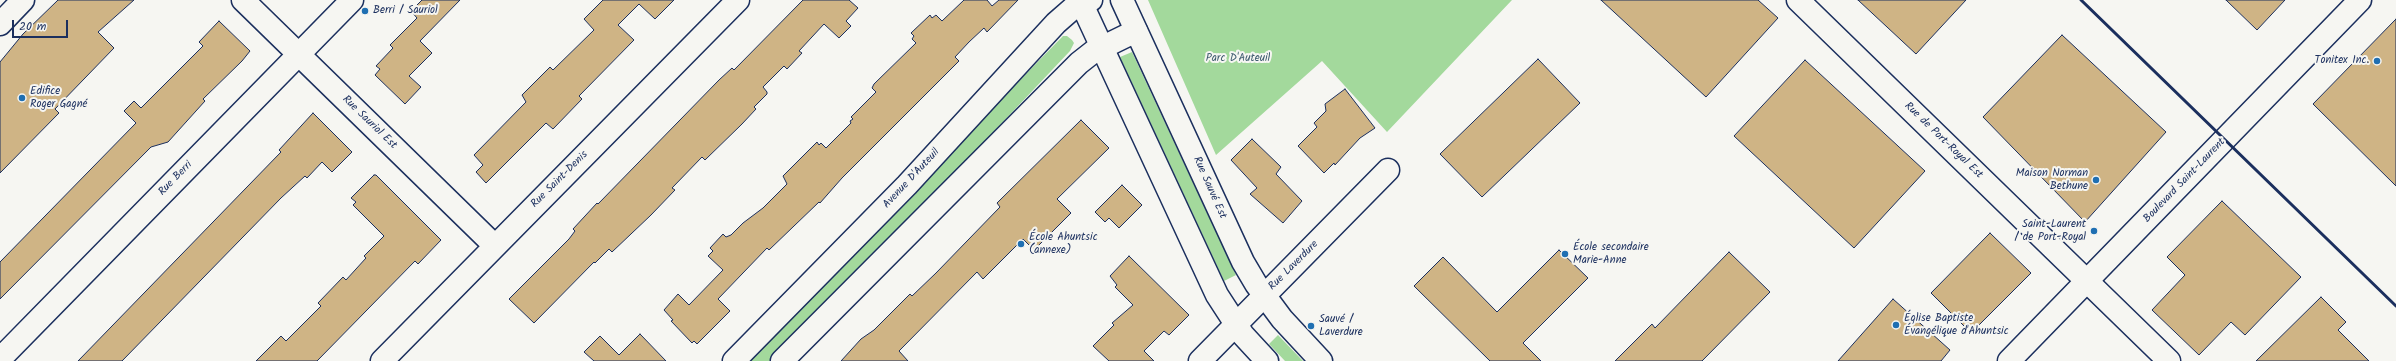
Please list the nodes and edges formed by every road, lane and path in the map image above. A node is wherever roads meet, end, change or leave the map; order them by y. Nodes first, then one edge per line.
1 (23, 0) edge
2 (243, 0) edge
3 (352, 0) edge
4 (738, 0) edge
5 (1122, 0) edge
6 (1798, 0) edge
7 (2360, 0) edge
8 (1084, 1) edge
9 (0, 24) edge
10 (1136, 31) junction
11 (1102, 48) junction
12 (299, 54) junction
13 (1388, 170) dead end
14 (495, 246) junction
15 (2088, 282) junction
16 (1265, 296) junction
17 (1236, 325) junction
18 (0, 359) edge
19 (382, 361) edge
20 (734, 361) edge
21 (782, 361) edge
22 (1200, 361) edge
23 (1267, 361) edge
24 (1321, 361) edge
25 (2009, 361) edge
26 (2169, 361) edge

1 - 9 street
2 - 12 street, Rue Sauriol Est
3 - 12 street, Rue Berri
4 - 14 street, Rue Saint-Denis
5 - 10 street, Rue Sauvé Est
6 - 15 street, Rue de Port-Royal Est
7 - 15 street, Boulevard Saint-Laurent
8 - 11 street
8 - 20 street, Avenue D'Auteuil
10 - 11 street
10 - 16 street, Rue Sauvé Est
11 - 17 street
11 - 21 street
12 - 14 street, Rue Sauriol Est
12 - 18 street, Rue Berri
13 - 16 street, Rue Laverdure
14 - 19 street, Rue Saint-Denis
15 - 25 street, Boulevard Saint-Laurent
15 - 26 street, Rue de Port-Royal Est
16 - 17 street, Rue Laverdure
16 - 24 street, Rue Sauvé Est
17 - 22 street, Rue Laverdure
17 - 23 street

